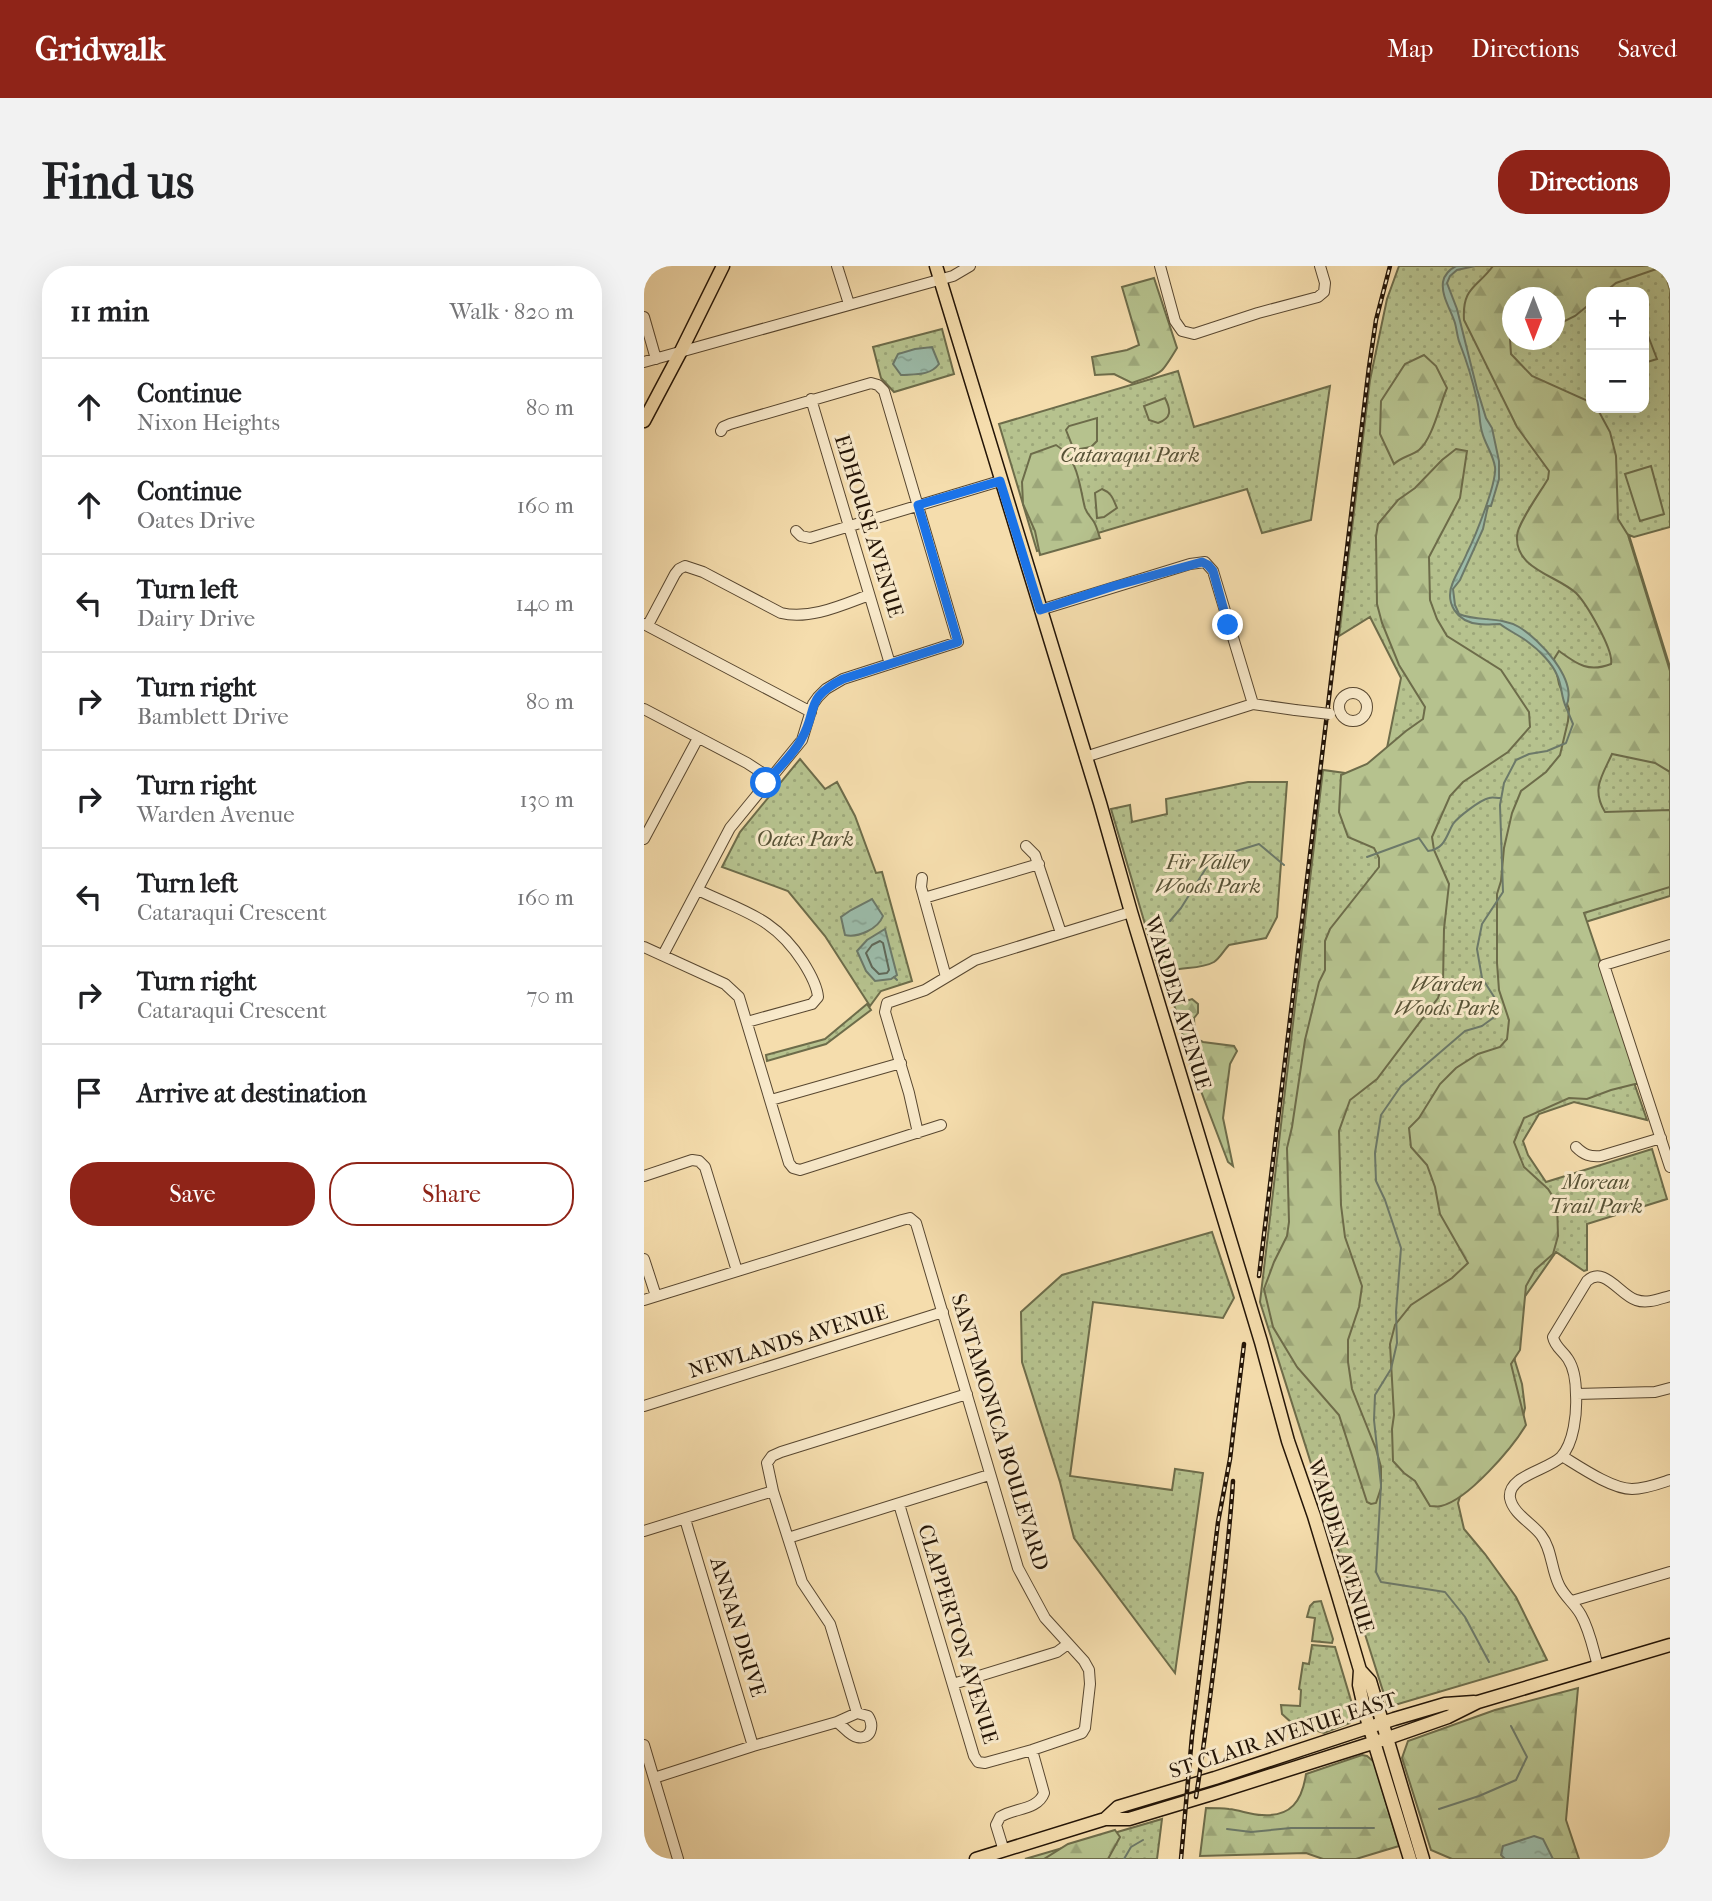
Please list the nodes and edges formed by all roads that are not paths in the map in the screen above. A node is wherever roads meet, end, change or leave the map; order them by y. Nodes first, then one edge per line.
1 (723, 266) edge
2 (837, 266) edge
3 (936, 266) edge
4 (970, 266) edge
5 (1160, 266) edge
6 (1320, 266) edge
7 (940, 279) junction
8 (849, 304) junction
9 (644, 317) edge
10 (680, 353) junction
11 (656, 359) junction
12 (644, 362) edge
13 (811, 399) junction
14 (644, 421) edge
15 (721, 431) dead end
16 (1000, 481) junction
17 (918, 505) junction
18 (849, 527) junction
19 (796, 531) dead end
20 (869, 596) junction
21 (1040, 610) junction
22 (646, 624) edge
23 (890, 664) junction
24 (1253, 704) junction
25 (644, 709) edge
26 (811, 712) junction
27 (1342, 715) dead end
28 (698, 738) junction
29 (1085, 757) junction
30 (770, 778) junction
31 (644, 839) edge
32 (1026, 846) dead end
33 (1039, 864) junction
34 (922, 878) dead end
35 (698, 890) junction
36 (924, 898) junction
37 (1131, 912) junction
38 (1061, 933) junction
39 (1670, 945) edge
40 (644, 947) edge
41 (663, 955) junction
42 (946, 977) junction
43 (747, 1023) junction
44 (901, 1063) junction
45 (771, 1100) junction
46 (941, 1125) dead end
47 (918, 1133) junction
48 (1661, 1138) junction
49 (1576, 1147) dead end
50 (1670, 1167) edge
51 (644, 1175) edge
52 (644, 1259) edge
53 (737, 1271) junction
54 (656, 1296) junction
55 (1670, 1296) edge
56 (644, 1300) edge
57 (943, 1312) junction
58 (1670, 1388) edge
59 (967, 1394) junction
60 (1576, 1394) junction
61 (644, 1406) edge
62 (1562, 1456) junction
63 (989, 1475) junction
64 (1670, 1480) edge
65 (773, 1491) junction
66 (899, 1504) junction
67 (685, 1519) junction
68 (644, 1531) edge
69 (788, 1538) junction
70 (1670, 1572) edge
71 (1572, 1601) junction
72 (1068, 1644) junction
73 (1670, 1645) edge
74 (1598, 1666) junction
75 (1360, 1671) junction
76 (953, 1684) junction
77 (1478, 1702) junction
78 (858, 1713) junction
79 (838, 1722) junction
80 (1383, 1723) junction
81 (1369, 1727) junction
82 (1388, 1738) junction
83 (1375, 1743) junction
84 (644, 1745) edge
85 (754, 1746) junction
86 (1032, 1750) junction
87 (654, 1778) junction
88 (1105, 1819) junction
89 (1004, 1851) junction
90 (678, 1859) edge
91 (975, 1859) edge
92 (1410, 1859) edge
93 (1423, 1859) edge

1 - 10 main road
2 - 8 street
3 - 7 main road, WARDEN AVENUE
4 - 7 street
5 - 6 street
7 - 8 street
7 - 16 main road, WARDEN AVENUE
8 - 10 street
9 - 11 street
10 - 11 street
10 - 14 main road
11 - 12 street
13 - 15 street
13 - 17 street
13 - 18 street, EDHOUSE AVENUE
16 - 17 street
16 - 21 main road, WARDEN AVENUE
17 - 18 street
17 - 23 street
18 - 19 street
18 - 20 street, EDHOUSE AVENUE
20 - 22 street
20 - 23 street, EDHOUSE AVENUE
21 - 24 street
21 - 29 main road, WARDEN AVENUE
22 - 26 street
23 - 26 street
24 - 27 street, bridge
24 - 29 street
25 - 28 street
26 - 30 street
28 - 30 street
28 - 31 street
29 - 37 main road, WARDEN AVENUE
30 - 35 street
32 - 33 street
33 - 36 street
33 - 38 street
34 - 36 street
35 - 41 street
35 - 43 street
36 - 42 street
37 - 38 street
37 - 75 main road, WARDEN AVENUE
38 - 42 street
39 - 48 street
40 - 41 street
41 - 43 street
42 - 44 street
43 - 45 street
44 - 45 street
44 - 47 street
45 - 47 street
46 - 47 street
48 - 49 street
48 - 50 street
51 - 53 street
52 - 54 street
53 - 54 street, SANTAMONICA BOULEVARD
53 - 57 street, SANTAMONICA BOULEVARD
54 - 56 street, SANTAMONICA BOULEVARD
55 - 60 street
57 - 59 street, SANTAMONICA BOULEVARD
57 - 61 street, NEWLANDS AVENUE
58 - 60 street
59 - 63 street, SANTAMONICA BOULEVARD
59 - 65 street
60 - 62 street
62 - 64 street
62 - 71 street
63 - 66 street
63 - 72 street, SANTAMONICA BOULEVARD
65 - 67 street
65 - 69 street
66 - 69 street
66 - 76 street, CLAPPERTON AVENUE
67 - 68 street
67 - 85 street, ANNAN DRIVE
69 - 78 street
70 - 71 street
71 - 74 street
72 - 76 street
72 - 86 street, SANTAMONICA BOULEVARD
73 - 74 main road, ST CLAIR AVENUE EAST
74 - 77 main road, ST CLAIR AVENUE EAST
75 - 80 main road, WARDEN AVENUE
75 - 81 main road, WARDEN AVENUE
76 - 86 street, CLAPPERTON AVENUE
77 - 80 main road, ST CLAIR AVENUE EAST
77 - 82 main road, ST CLAIR AVENUE EAST
78 - 79 street
78 - 79 street
79 - 85 street
80 - 81 main road, ST CLAIR AVENUE EAST
80 - 82 main road, WARDEN AVENUE
81 - 83 main road, WARDEN AVENUE
81 - 88 main road, ST CLAIR AVENUE EAST
82 - 83 main road, ST CLAIR AVENUE EAST
82 - 93 main road, WARDEN AVENUE
83 - 88 main road, ST CLAIR AVENUE EAST
83 - 92 main road, WARDEN AVENUE
84 - 87 street
85 - 87 street
86 - 89 street
87 - 90 street
88 - 89 main road, ST CLAIR AVENUE EAST
89 - 91 main road, ST CLAIR AVENUE EAST

